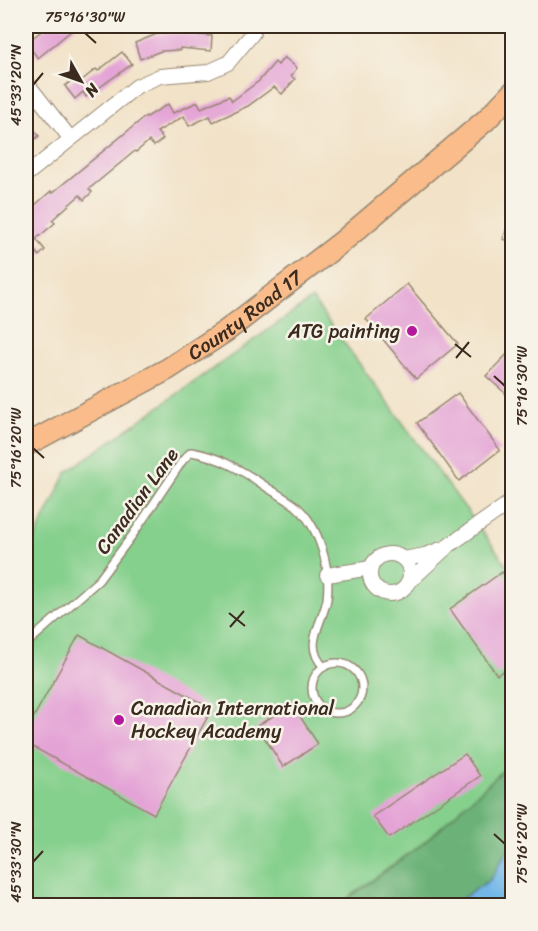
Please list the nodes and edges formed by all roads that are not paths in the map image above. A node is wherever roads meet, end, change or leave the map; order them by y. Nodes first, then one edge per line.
1 (253, 33) dead end
2 (513, 76) edge
3 (26, 82) edge
4 (513, 93) edge
5 (70, 138) junction
6 (442, 155) junction
7 (26, 175) edge
8 (26, 445) edge
9 (513, 501) edge
10 (448, 546) junction
11 (404, 559) junction
12 (371, 568) junction
13 (332, 575) junction
14 (408, 583) junction
15 (375, 586) junction
16 (26, 644) edge
17 (324, 666) junction

1 - 5 street
2 - 6 main road, County Road 17
3 - 5 street
4 - 6 main road, County Road 17
5 - 7 street
6 - 8 main road, County Road 17
9 - 10 street
10 - 11 street
10 - 14 street
11 - 12 street
11 - 14 street
12 - 13 street
12 - 15 street
13 - 15 street
13 - 16 lane, Canadian Lane
13 - 17 lane, Canadian Lane
14 - 15 street
17 - 17 lane

